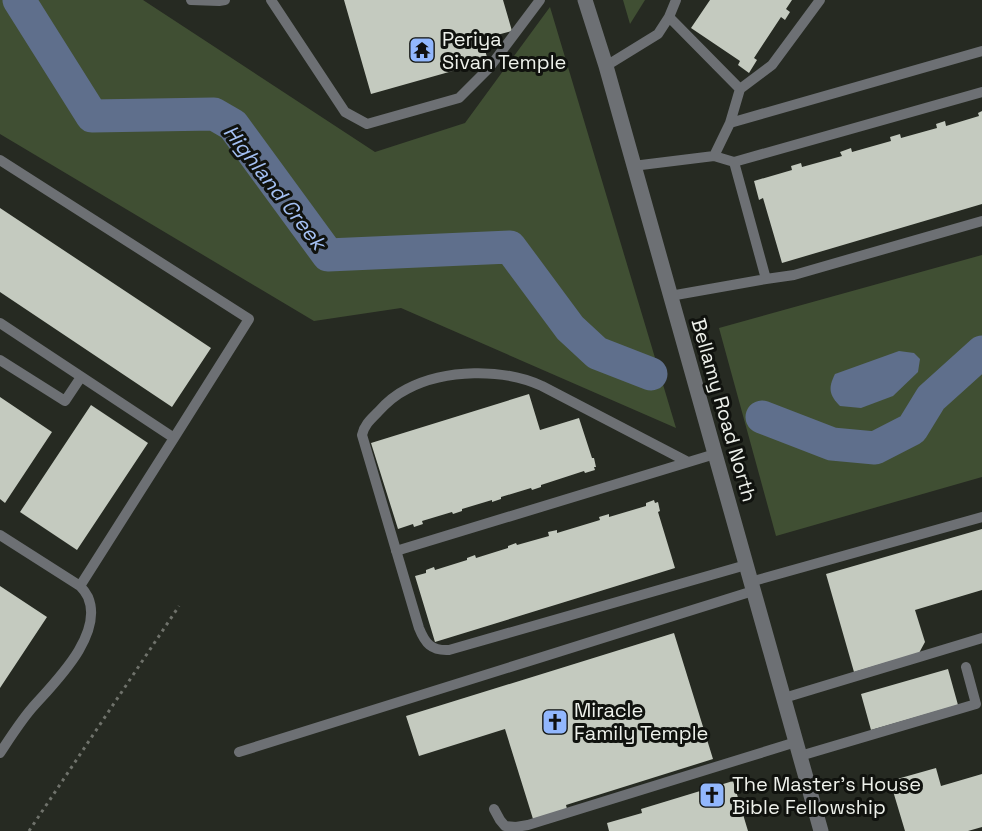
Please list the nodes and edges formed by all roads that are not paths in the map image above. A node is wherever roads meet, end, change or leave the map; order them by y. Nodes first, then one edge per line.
1 (191, 0) edge
2 (225, 0) edge
3 (271, 0) edge
4 (540, 0) edge
5 (585, 0) edge
6 (676, 0) edge
7 (820, 0) edge
8 (669, 17) junction
9 (982, 51) edge
10 (606, 66) junction
11 (740, 89) junction
12 (982, 92) edge
13 (730, 123) junction
14 (714, 156) junction
15 (0, 160) edge
16 (734, 162) junction
17 (633, 166) junction
18 (982, 220) edge
19 (766, 279) junction
20 (670, 296) junction
21 (0, 323) edge
22 (0, 360) edge
23 (81, 377) junction
24 (174, 438) junction
25 (715, 454) junction
26 (688, 462) junction
27 (982, 517) edge
28 (0, 535) edge
29 (396, 551) junction
30 (746, 565) junction
31 (80, 586) junction
32 (752, 587) junction
33 (982, 639) edge
34 (966, 667) dead end
35 (784, 698) junction
36 (798, 749) junction
37 (239, 752) dead end
38 (0, 753) edge
39 (495, 809) dead end
40 (821, 831) edge

1 - 2 lane
3 - 4 lane
5 - 10 street, Bellamy Road North
6 - 8 lane
7 - 11 lane
8 - 10 lane
8 - 11 lane
9 - 13 lane
10 - 17 street, Bellamy Road North
11 - 13 lane
12 - 16 lane
13 - 14 lane
14 - 16 lane
14 - 17 lane
15 - 24 lane
16 - 19 lane
17 - 20 street, Bellamy Road North
18 - 19 lane
19 - 20 lane
20 - 25 street, Bellamy Road North
21 - 23 lane
22 - 23 lane
23 - 24 lane
24 - 31 lane
25 - 26 lane
25 - 30 street, Bellamy Road North
26 - 29 lane
26 - 29 lane
27 - 32 lane
28 - 31 lane
29 - 30 lane
30 - 32 street, Bellamy Road North
31 - 38 lane
32 - 35 street, Bellamy Road North
32 - 37 lane
33 - 35 lane
34 - 36 lane
35 - 36 street, Bellamy Road North
36 - 39 lane
36 - 40 street, Bellamy Road North

